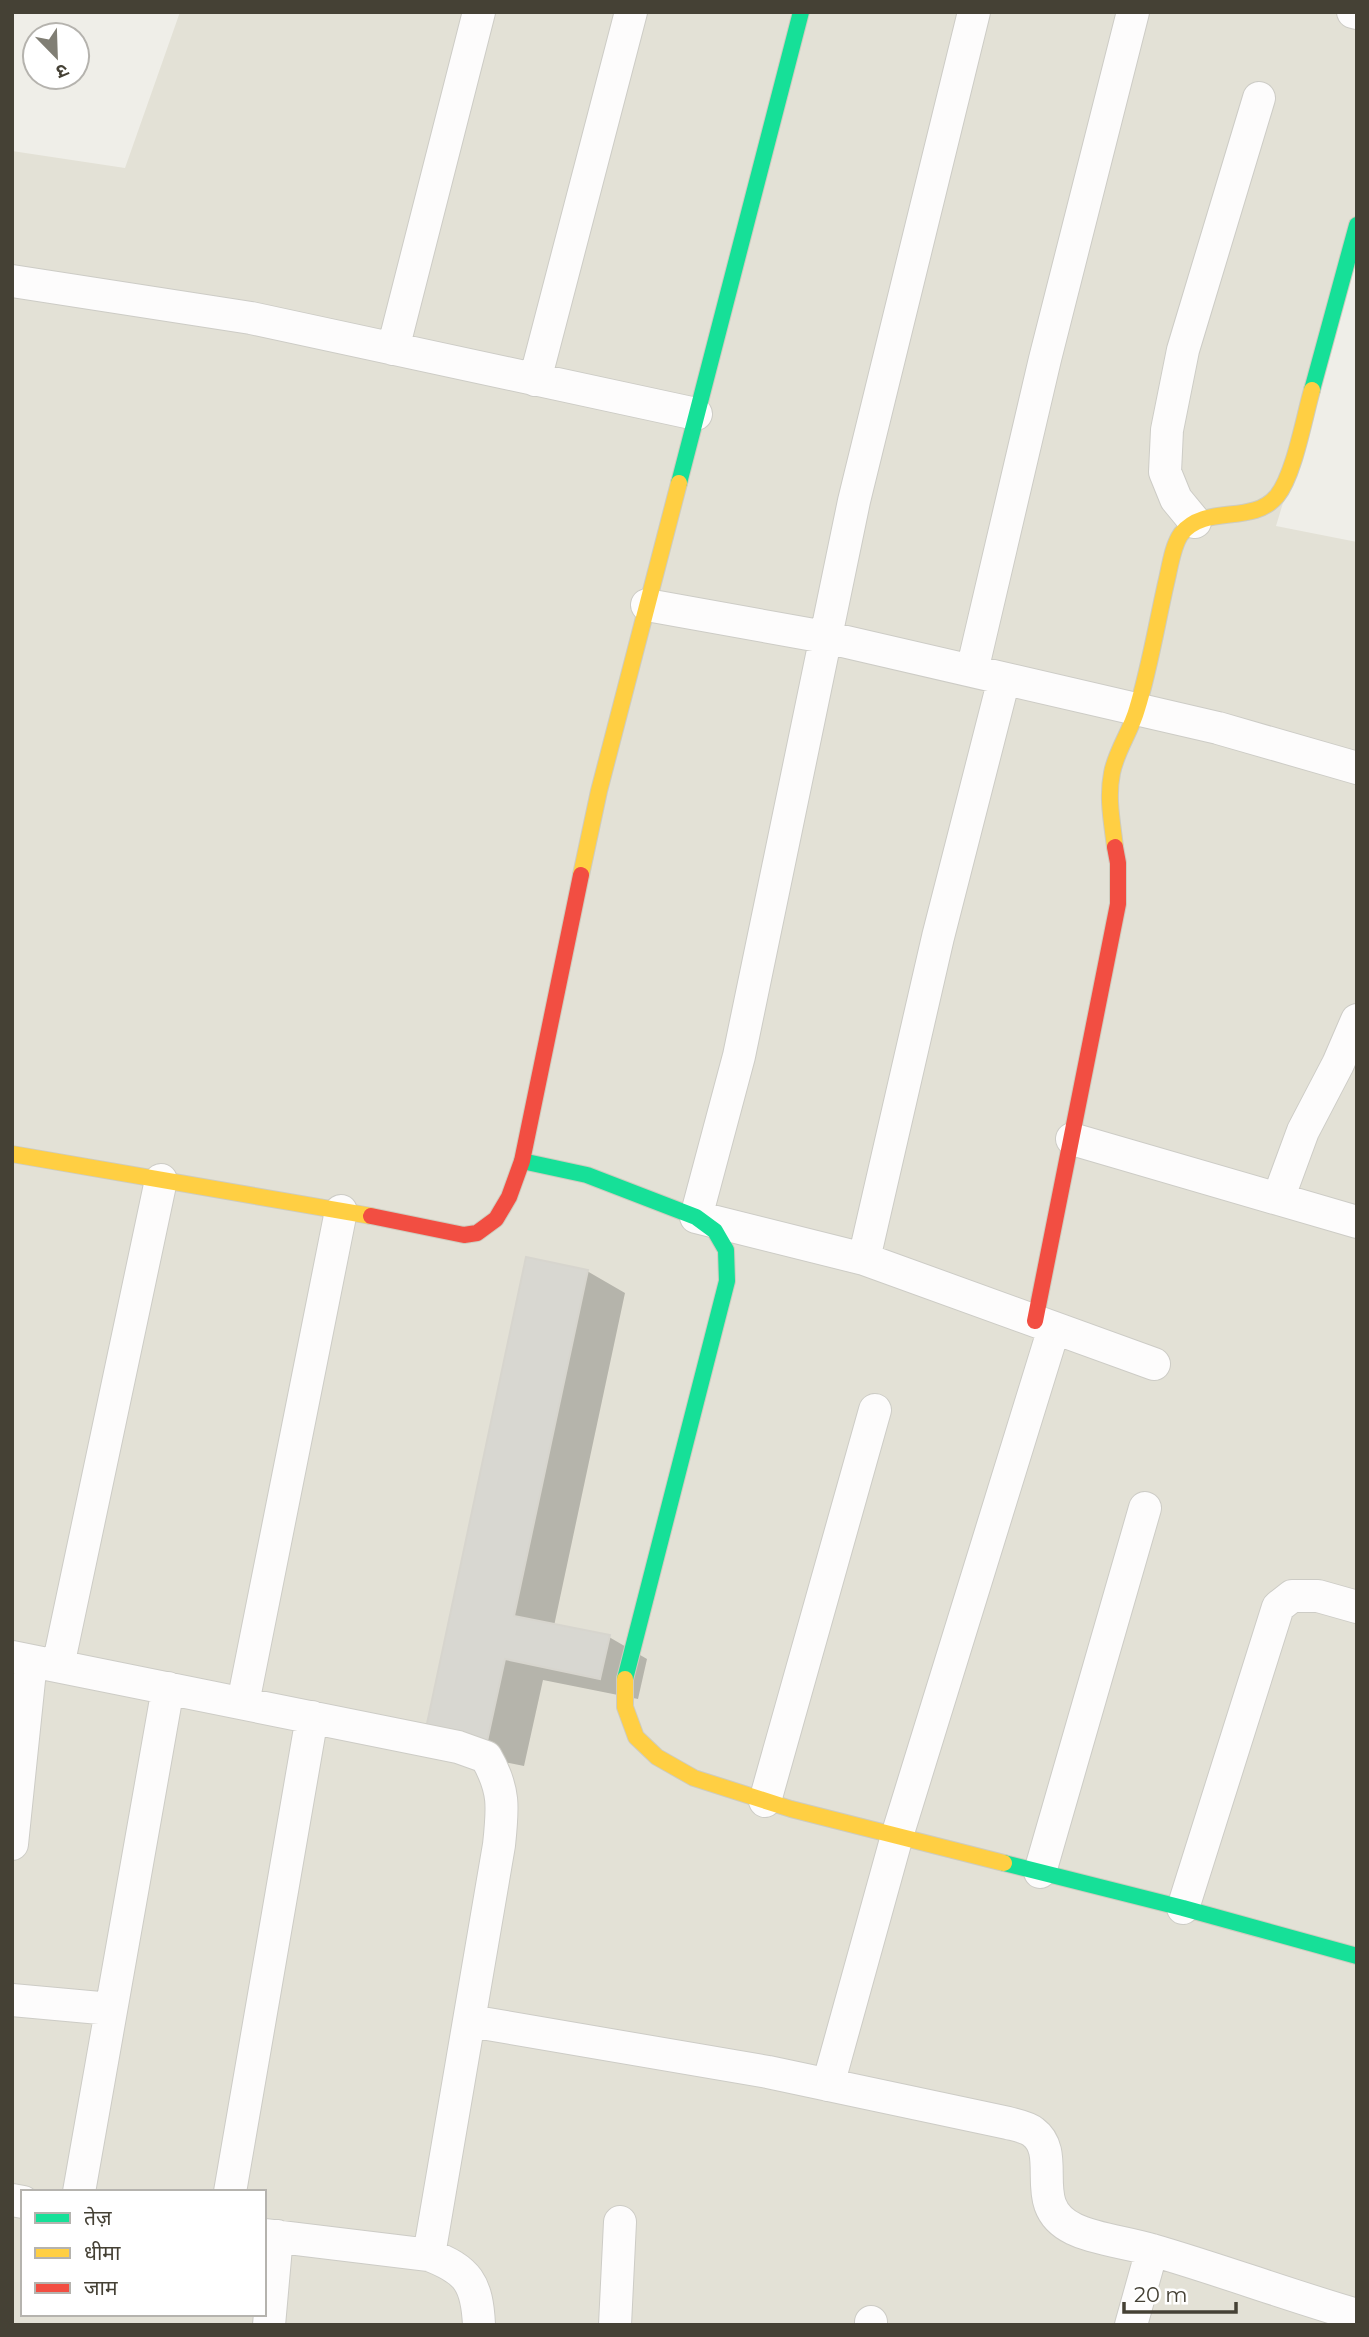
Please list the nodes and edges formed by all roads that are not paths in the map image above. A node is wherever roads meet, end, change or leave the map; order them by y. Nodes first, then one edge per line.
1 (479, 12) edge
2 (631, 12) edge
3 (801, 12) edge
4 (974, 12) edge
5 (1133, 12) edge
6 (1259, 97) dead end
7 (1357, 225) edge
8 (12, 281) edge
9 (393, 349) junction
10 (535, 380) junction
11 (696, 414) junction
12 (1195, 522) junction
13 (647, 605) junction
14 (825, 637) junction
15 (972, 671) junction
16 (1004, 679) junction
17 (1137, 710) junction
18 (1357, 768) edge
19 (1357, 1020) edge
20 (1072, 1139) junction
21 (12, 1154) edge
22 (522, 1161) junction
23 (160, 1180) junction
24 (1278, 1199) junction
25 (341, 1211) junction
26 (696, 1217) junction
27 (1357, 1222) edge
28 (864, 1259) junction
29 (1045, 1324) junction
30 (1154, 1364) dead end
31 (875, 1410) dead end
32 (1145, 1508) dead end
33 (1357, 1607) edge
34 (34, 1661) edge
35 (168, 1688) junction
36 (243, 1703) junction
37 (312, 1717) junction
38 (765, 1801) junction
39 (897, 1836) junction
40 (12, 1844) edge
41 (1040, 1872) junction
42 (1183, 1909) junction
43 (1357, 1956) edge
44 (12, 2000) edge
45 (111, 2009) junction
46 (470, 2021) junction
47 (828, 2085) junction
48 (79, 2190) edge
49 (230, 2190) edge
50 (620, 2222) dead end
51 (270, 2235) edge
52 (1152, 2250) junction
53 (429, 2255) junction
54 (1357, 2315) edge
55 (269, 2325) edge
56 (479, 2325) edge
57 (615, 2325) edge
58 (1131, 2325) edge

1 - 9 street
2 - 10 street
3 - 11 street
4 - 14 street
5 - 15 street
6 - 12 street
7 - 12 street
8 - 9 street
9 - 10 street
10 - 11 street
11 - 13 street
12 - 17 street
13 - 14 street
13 - 22 street
14 - 15 street
14 - 26 street
15 - 16 street
16 - 17 street
16 - 28 street
17 - 18 street
17 - 20 street
19 - 24 street
20 - 24 street
20 - 29 street
21 - 23 street
22 - 25 street
22 - 26 street
23 - 25 street
23 - 34 street
24 - 27 street
25 - 36 street
26 - 28 street
26 - 38 street
28 - 29 street
29 - 30 street
29 - 39 street
31 - 38 street
32 - 41 street
33 - 42 street
34 - 35 street
34 - 40 street
35 - 36 street
35 - 45 street
36 - 37 street
37 - 46 street
37 - 49 street
38 - 39 street
39 - 41 street
39 - 47 street
41 - 42 street
42 - 43 street
44 - 45 street
45 - 48 street
46 - 47 street
46 - 53 street
47 - 52 street
50 - 57 street
51 - 53 street
51 - 55 street
52 - 54 street
52 - 58 street
53 - 56 street

